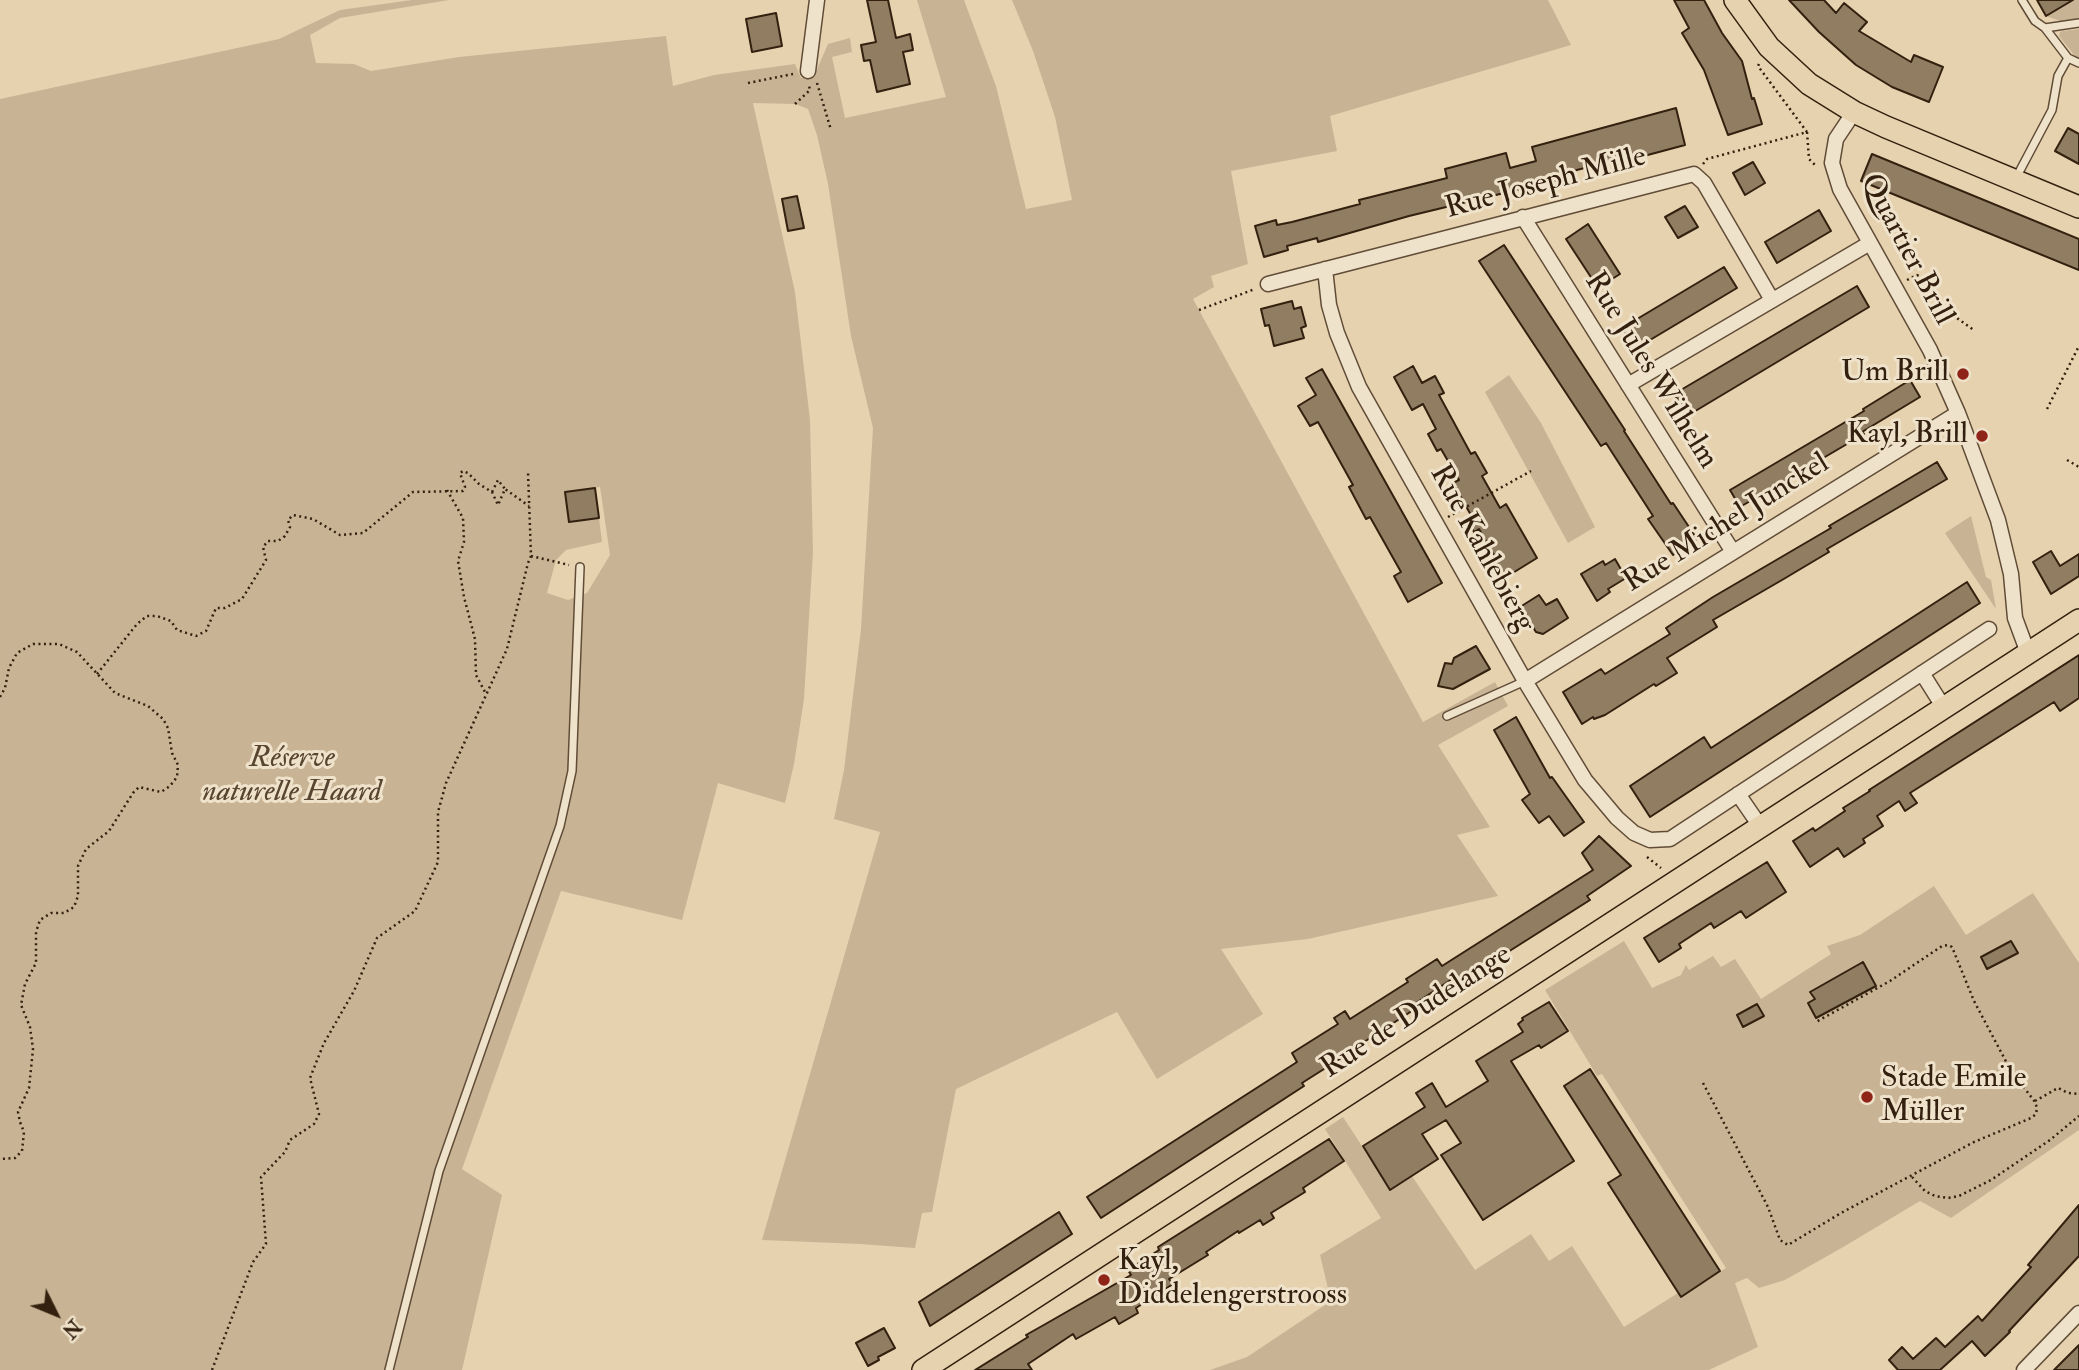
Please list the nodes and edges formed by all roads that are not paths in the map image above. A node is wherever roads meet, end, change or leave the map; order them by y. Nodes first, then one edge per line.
1 (817, 0) edge
2 (1735, 0) edge
3 (2022, 0) edge
4 (2079, 23) edge
5 (2045, 28) junction
6 (2068, 58) junction
7 (2079, 63) edge
8 (808, 71) road end
9 (1854, 112) junction
10 (2015, 180) junction
11 (2079, 207) edge
12 (1523, 217) junction
13 (1870, 243) junction
14 (1325, 269) junction
15 (1268, 284) road end
16 (1772, 300) junction
17 (1628, 385) junction
18 (1958, 413) junction
19 (1733, 552) junction
20 (580, 567) road end
21 (2079, 620) edge
22 (1989, 629) dead end
23 (2028, 653) junction
24 (1922, 673) junction
25 (1525, 681) junction
26 (1944, 708) junction
27 (1447, 716) dead end
28 (1738, 794) junction
29 (1760, 826) junction
30 (2079, 1313) edge
31 (389, 1370) edge
32 (923, 1370) edge
33 (2024, 1370) edge

1 - 8 street
2 - 9 main road
3 - 5 lane
4 - 5 lane
5 - 6 lane
6 - 7 lane
6 - 10 lane
9 - 10 main road
9 - 13 street, Quartier Brill
10 - 11 main road
12 - 14 street, Rue Joseph Mille
12 - 16 street, Rue Joseph Mille
12 - 17 street, Rue Jules Wilhelm
13 - 16 street
13 - 18 street, Quartier Brill
14 - 15 street, Rue Joseph Mille
14 - 25 street, Rue Kahlebierg
16 - 17 street
17 - 19 street, Rue Jules Wilhelm
18 - 19 street, Rue Michel Junckel
18 - 23 street, Quartier Brill
19 - 25 street, Rue Michel Junckel
20 - 31 lane
21 - 23 main road, Rue de Dudelange
22 - 24 street
23 - 26 main road, Rue de Dudelange
24 - 26 street
24 - 28 street
25 - 27 lane
25 - 28 street, Rue Kahlebierg
26 - 29 main road, Rue de Dudelange
28 - 29 street
29 - 32 main road, Rue de Dudelange
30 - 33 street

